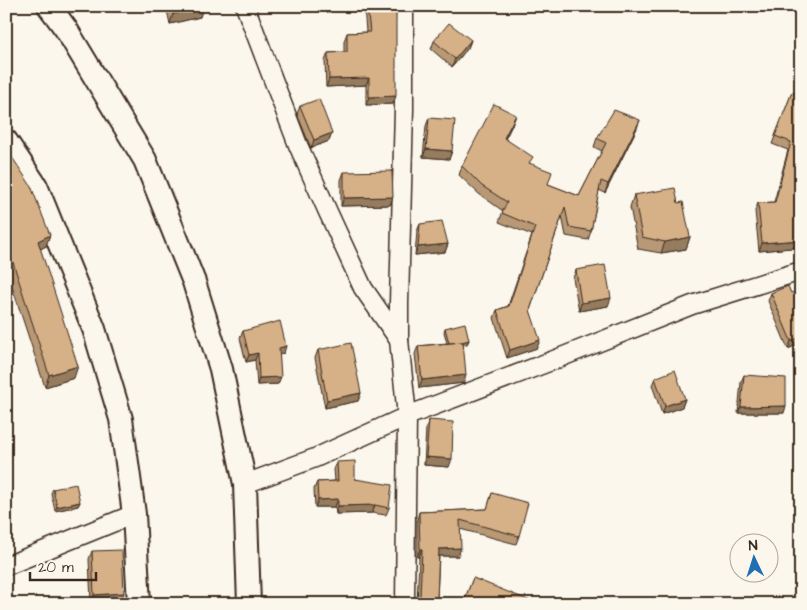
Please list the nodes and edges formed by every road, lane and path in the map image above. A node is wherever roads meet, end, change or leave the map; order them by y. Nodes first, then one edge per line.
1 (49, 6) edge
2 (245, 6) edge
3 (404, 6) edge
4 (6, 141) edge
5 (801, 271) edge
6 (400, 340) junction
7 (407, 416) junction
8 (245, 484) junction
9 (134, 514) junction
10 (6, 566) edge
11 (139, 604) edge
12 (249, 604) edge
13 (405, 604) edge

1 - 8 street
2 - 6 street
3 - 6 street
4 - 9 street
5 - 7 street
6 - 7 street
7 - 8 street
7 - 13 street
8 - 12 street
9 - 10 street
9 - 11 street

